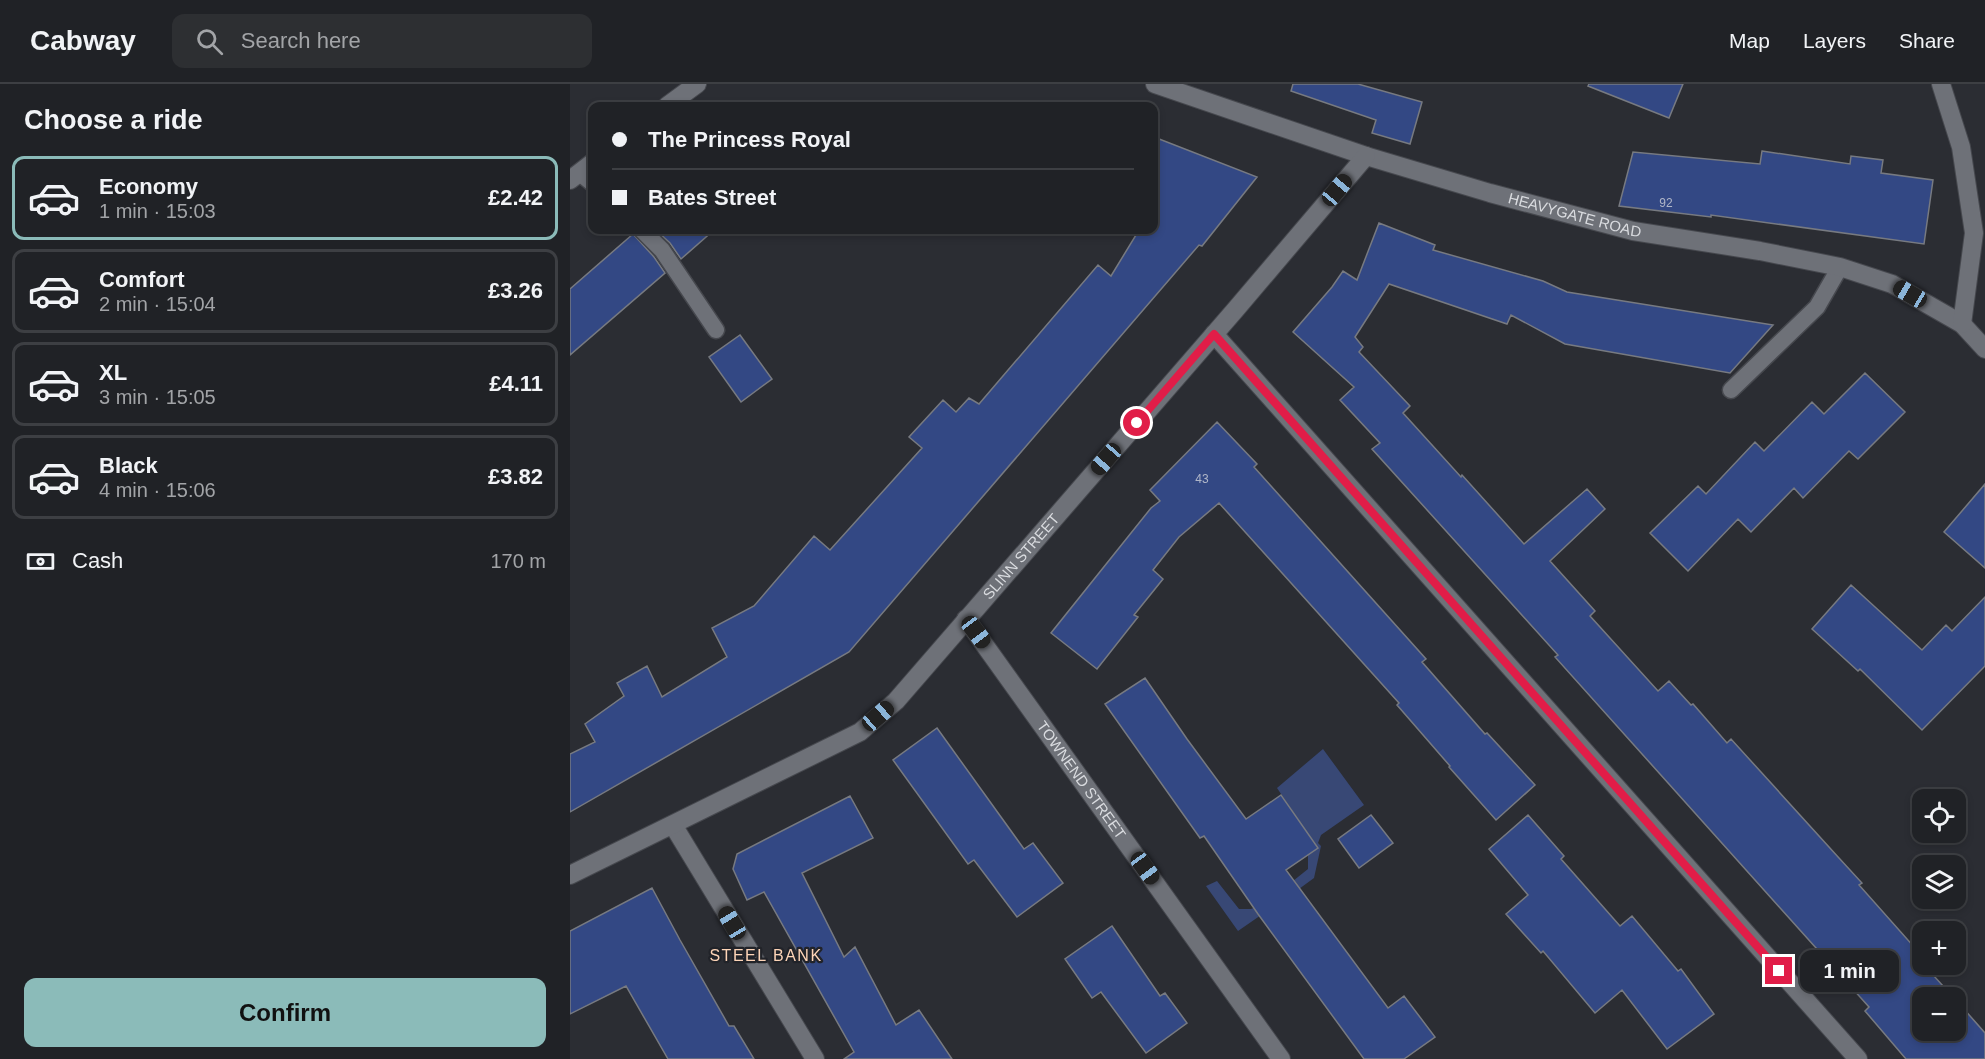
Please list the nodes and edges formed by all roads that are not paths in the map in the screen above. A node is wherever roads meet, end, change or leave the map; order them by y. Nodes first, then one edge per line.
1 (697, 84) edge
2 (1155, 84) edge
3 (1941, 84) edge
4 (673, 102) edge
5 (1366, 156) junction
6 (646, 234) edge
7 (1840, 267) junction
8 (1962, 324) junction
9 (716, 330) dead end
10 (1214, 334) junction
11 (1985, 349) edge
12 (1731, 390) dead end
13 (966, 619) junction
14 (673, 825) junction
15 (570, 875) edge
16 (815, 1059) edge
17 (1281, 1059) edge
18 (1858, 1059) edge

1 - 4 street
2 - 5 street, HEAVYGATE ROAD
3 - 8 street
5 - 7 street, HEAVYGATE ROAD
5 - 10 street, SLINN STREET
6 - 9 lane
7 - 8 street, HEAVYGATE ROAD
7 - 12 lane
8 - 11 street, HEAVYGATE ROAD
10 - 13 street, SLINN STREET
10 - 18 street
13 - 14 street, SLINN STREET
13 - 17 street, TOWNEND STREET
14 - 15 street, SLINN STREET
14 - 16 street

